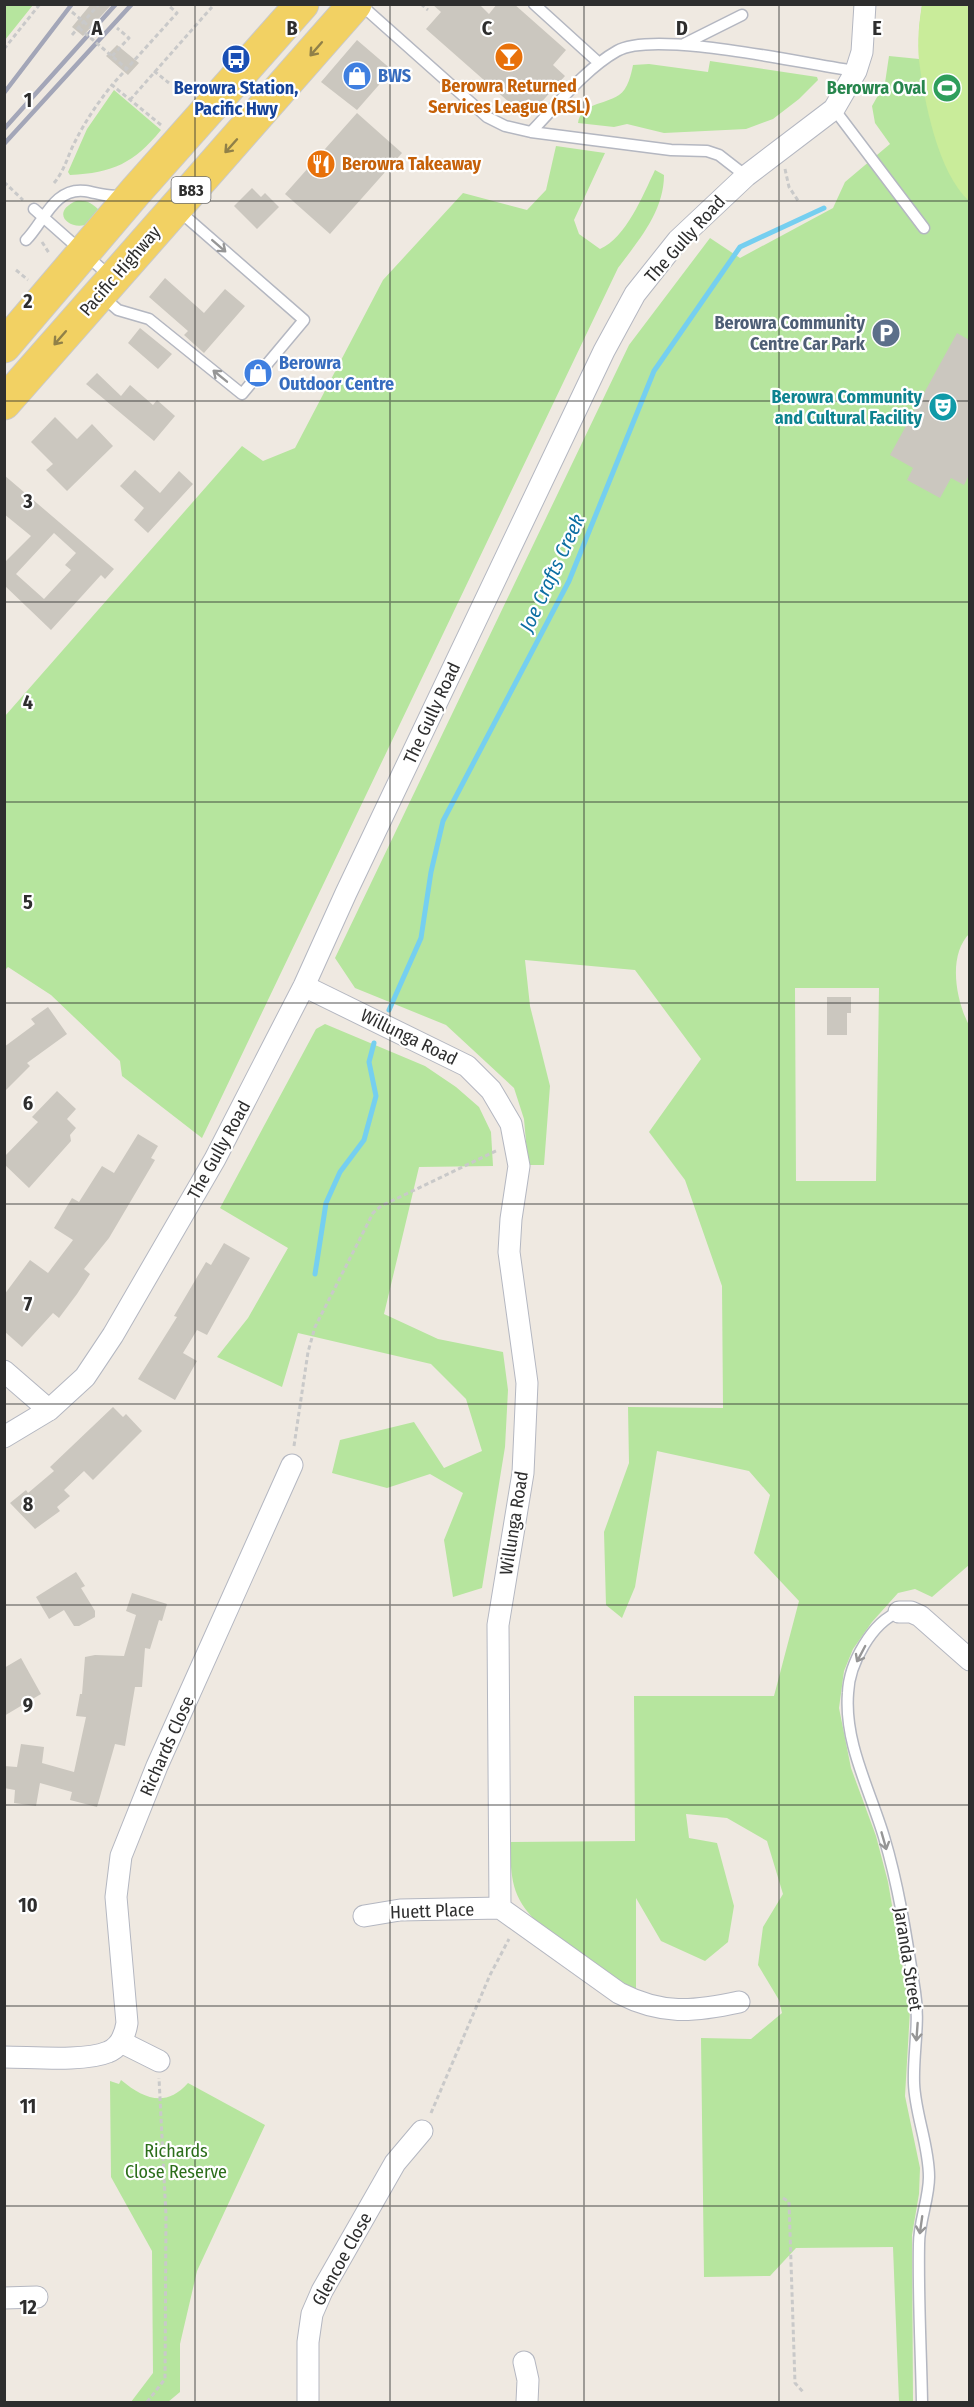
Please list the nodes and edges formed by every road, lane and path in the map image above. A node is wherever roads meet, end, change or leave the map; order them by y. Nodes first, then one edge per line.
1 (40, 4) edge
2 (99, 4) edge
3 (167, 4) edge
4 (302, 4) edge
5 (355, 4) edge
6 (360, 4) edge
7 (421, 4) edge
8 (534, 4) edge
9 (865, 4) edge
10 (212, 7) dead end
11 (428, 10) dead end
12 (72, 12) dead end
13 (742, 15) dead end
14 (82, 21) junction
15 (79, 28) junction
16 (91, 28) dead end
17 (117, 28) dead end
18 (684, 44) junction
19 (4, 49) edge
20 (112, 56) junction
21 (599, 63) junction
22 (127, 69) junction
23 (154, 71) junction
24 (856, 71) junction
25 (169, 83) dead end
26 (112, 85) junction
27 (130, 100) junction
28 (834, 109) junction
29 (168, 129) dead end
30 (531, 132) junction
31 (780, 150) junction
32 (746, 176) junction
33 (4, 182) edge
34 (54, 184) dead end
35 (136, 191) junction
36 (799, 202) dead end
37 (176, 207) junction
38 (33, 209) joint
39 (44, 218) junction
40 (924, 228) dead end
41 (26, 240) dead end
42 (83, 253) junction
43 (105, 286) junction
44 (4, 346) edge
45 (4, 403) edge
46 (304, 986) junction
47 (498, 1149) dead end
48 (4, 1371) edge
49 (49, 1410) junction
50 (4, 1437) edge
51 (292, 1466) joint
52 (899, 1612) joint
53 (969, 1660) edge
54 (500, 1908) junction
55 (364, 1916) dead end
56 (503, 1932) dead end
57 (739, 2002) dead end
58 (121, 2042) junction
59 (4, 2057) edge
60 (159, 2061) joint
61 (422, 2131) joint
62 (783, 2198) dead end
63 (37, 2297) dead end
64 (4, 2298) edge
65 (524, 2362) dead end
66 (803, 2391) dead end
67 (147, 2403) edge
68 (308, 2403) edge
69 (527, 2403) edge
70 (922, 2403) edge

1 - 19 path
2 - 15 path
3 - 22 path
4 - 35 main road, B83
5 -> 37 main road, Pacific Highway / B83
6 - 30 lane
7 - 11 path
8 - 21 lane
9 - 24 street, The Gully Road
10 - 23 path
12 - 14 path
13 - 18 lane
14 - 15 path
14 - 16 path
15 - 20 path, bridge
17 - 20 path
18 - 21 lane
18 - 24 lane
20 - 22 path, bridge
21 - 30 lane
22 - 26 path
23 - 25 path
23 - 27 path
24 - 28 street, The Gully Road
26 - 27 path
26 - 34 path
27 - 29 path
28 - 31 street, The Gully Road
28 - 40 lane
30 - 32 lane
31 - 32 street, The Gully Road
31 - 36 path
32 - 46 street, The Gully Road
33 - 38 path
35 - 39 lane
35 - 42 main road, B83
37 - 43 main road, Pacific Highway / B83
37 -> 43 lane
38 - 39 lane
39 - 41 lane
39 - 42 lane
42 - 43 lane
42 - 44 main road, B83
43 -> 45 main road, Pacific Highway / B83
46 - 49 street, The Gully Road
46 - 54 street, Willunga Road
47 - 51 path
48 - 49 street
49 - 50 street, The Gully Road
51 - 58 street, Richards Close
52 - 53 street
52 -> 70 lane, Jaranda Street
54 - 55 street, Huett Place
54 - 57 street
56 - 61 path
58 - 59 street
58 - 60 street
60 - 67 path
61 - 68 street, Glencoe Close
62 - 66 path
63 - 64 street
65 - 69 street

